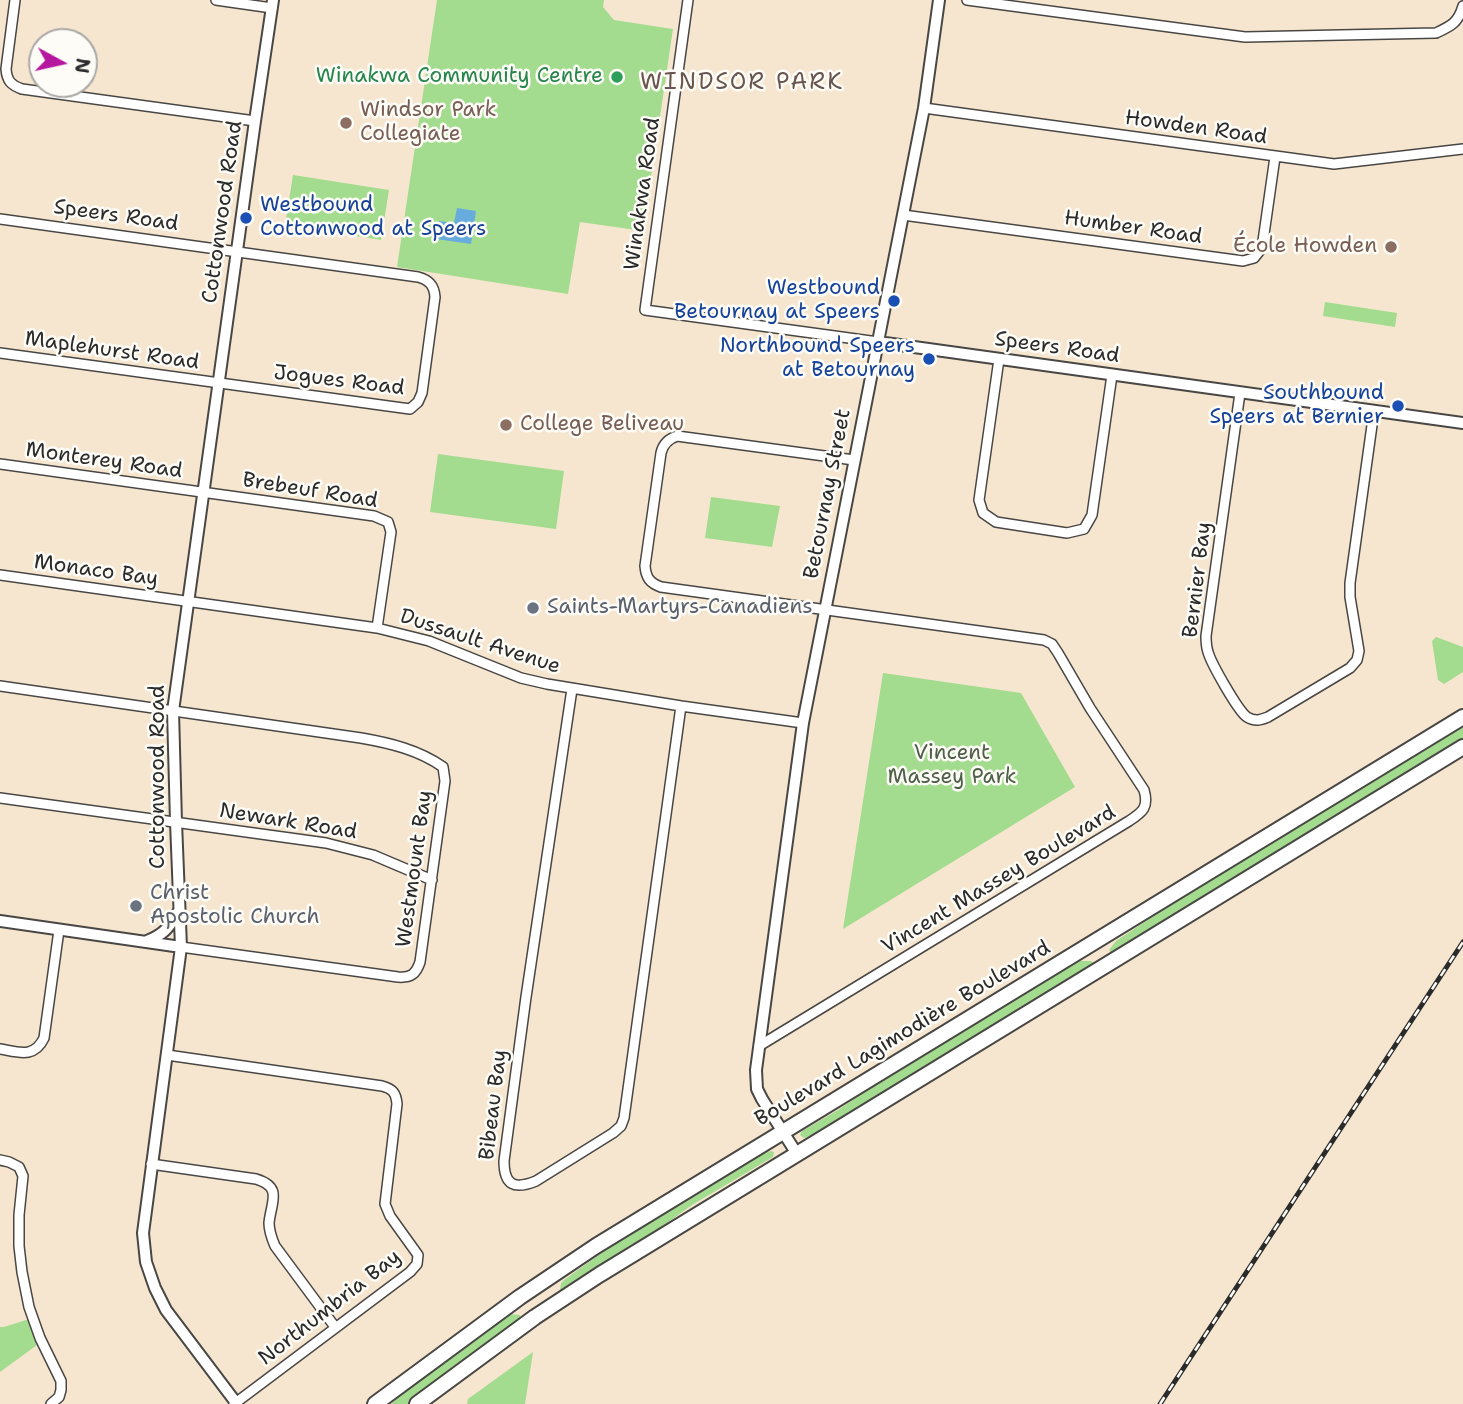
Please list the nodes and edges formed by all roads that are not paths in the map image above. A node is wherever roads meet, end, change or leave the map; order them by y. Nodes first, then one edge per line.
1 (15, 0) edge
2 (216, 0) edge
3 (688, 0) edge
4 (939, 0) edge
5 (967, 0) edge
6 (273, 4) edge
7 (1463, 6) edge
8 (925, 108) junction
9 (255, 121) junction
10 (1463, 149) edge
11 (1275, 157) junction
12 (903, 215) junction
13 (0, 219) edge
14 (238, 252) junction
15 (433, 285) joint
16 (645, 310) joint
17 (878, 342) junction
18 (0, 353) edge
19 (999, 359) junction
20 (1112, 375) junction
21 (219, 383) junction
22 (1240, 393) junction
23 (1374, 411) junction
24 (1463, 424) edge
25 (854, 460) junction
26 (0, 464) edge
27 (203, 492) junction
28 (0, 575) edge
29 (188, 601) junction
30 (825, 610) junction
31 (377, 628) junction
32 (0, 687) edge
33 (572, 689) junction
34 (681, 706) junction
35 (173, 711) junction
36 (1463, 717) edge
37 (803, 723) junction
38 (1463, 747) edge
39 (0, 798) edge
40 (176, 822) junction
41 (432, 880) junction
42 (179, 910) junction
43 (0, 921) edge
44 (59, 930) junction
45 (143, 942) junction
46 (1090, 944) junction
47 (181, 947) junction
48 (1104, 966) junction
49 (760, 1046) junction
50 (0, 1049) edge
51 (167, 1055) junction
52 (782, 1132) junction
53 (797, 1154) junction
54 (0, 1160) edge
55 (151, 1164) junction
56 (335, 1327) junction
57 (236, 1403) edge
58 (51, 1404) edge
59 (375, 1404) edge
60 (417, 1404) edge

1 - 9 street
2 - 6 street
3 - 16 street, Winakwa Road
4 - 8 street, Betournay Street
5 - 7 street
6 - 9 street, Cottonwood Road
8 - 11 street, Howden Road
8 - 12 street, Betournay Street
9 - 14 street, Cottonwood Road
10 - 11 street, Howden Road
11 - 12 street, Humber Road
12 - 17 street, Betournay Street
13 - 14 street, Speers Road
14 - 15 street, Speers Road
14 - 21 street, Cottonwood Road
15 - 21 street, Jogues Road
16 - 17 street, Speers Road
17 - 19 street, Speers Road
17 - 25 street, Betournay Street
18 - 21 street, Maplehurst Road
19 - 20 street, Speers Road
19 - 20 street
20 - 22 street, Speers Road
21 - 27 street, Cottonwood Road
22 - 23 street, Speers Road
22 - 23 street, Bernier Bay
23 - 24 street, Speers Road
25 - 30 street, Betournay Street
25 - 30 street
26 - 27 street, Monterey Road
27 - 29 street, Cottonwood Road
27 - 31 street, Brebeuf Road
28 - 29 street, Monaco Bay
29 - 31 street, Dussault Avenue
29 - 35 street, Cottonwood Road
30 - 37 street, Betournay Street
30 - 49 street, Vincent Massey Boulevard
31 - 33 street, Dussault Avenue
32 - 35 street
33 - 34 street, Dussault Avenue
33 - 34 street, Bibeau Bay
34 - 37 street, Dussault Avenue
35 - 40 street, Cottonwood Road
35 - 41 street, Westmount Bay
36 - 46 main road, Boulevard Lagimodière Boulevard
37 - 49 street, Betournay Street
38 - 48 main road
39 - 40 street, Newark Road
40 - 41 street, Newark Road
40 - 42 street, Cottonwood Road
41 - 47 street, Westmount Bay
42 - 45 street
42 - 47 street, Cottonwood Road
43 - 44 street
44 - 45 street
44 - 50 street
45 - 47 street
46 - 48 main road
46 - 52 main road, Boulevard Lagimodière Boulevard
47 - 51 street, Cottonwood Road
48 - 53 main road
49 - 52 street, Betournay Street
51 - 55 street, Cottonwood Road
51 - 56 street, Northumbria Bay
52 - 53 street, Betournay Street
52 - 59 main road, Boulevard Lagimodière Boulevard
53 - 60 main road
54 - 58 street
55 - 56 street
55 - 57 street, Cottonwood Road
56 - 57 street, Northumbria Bay

